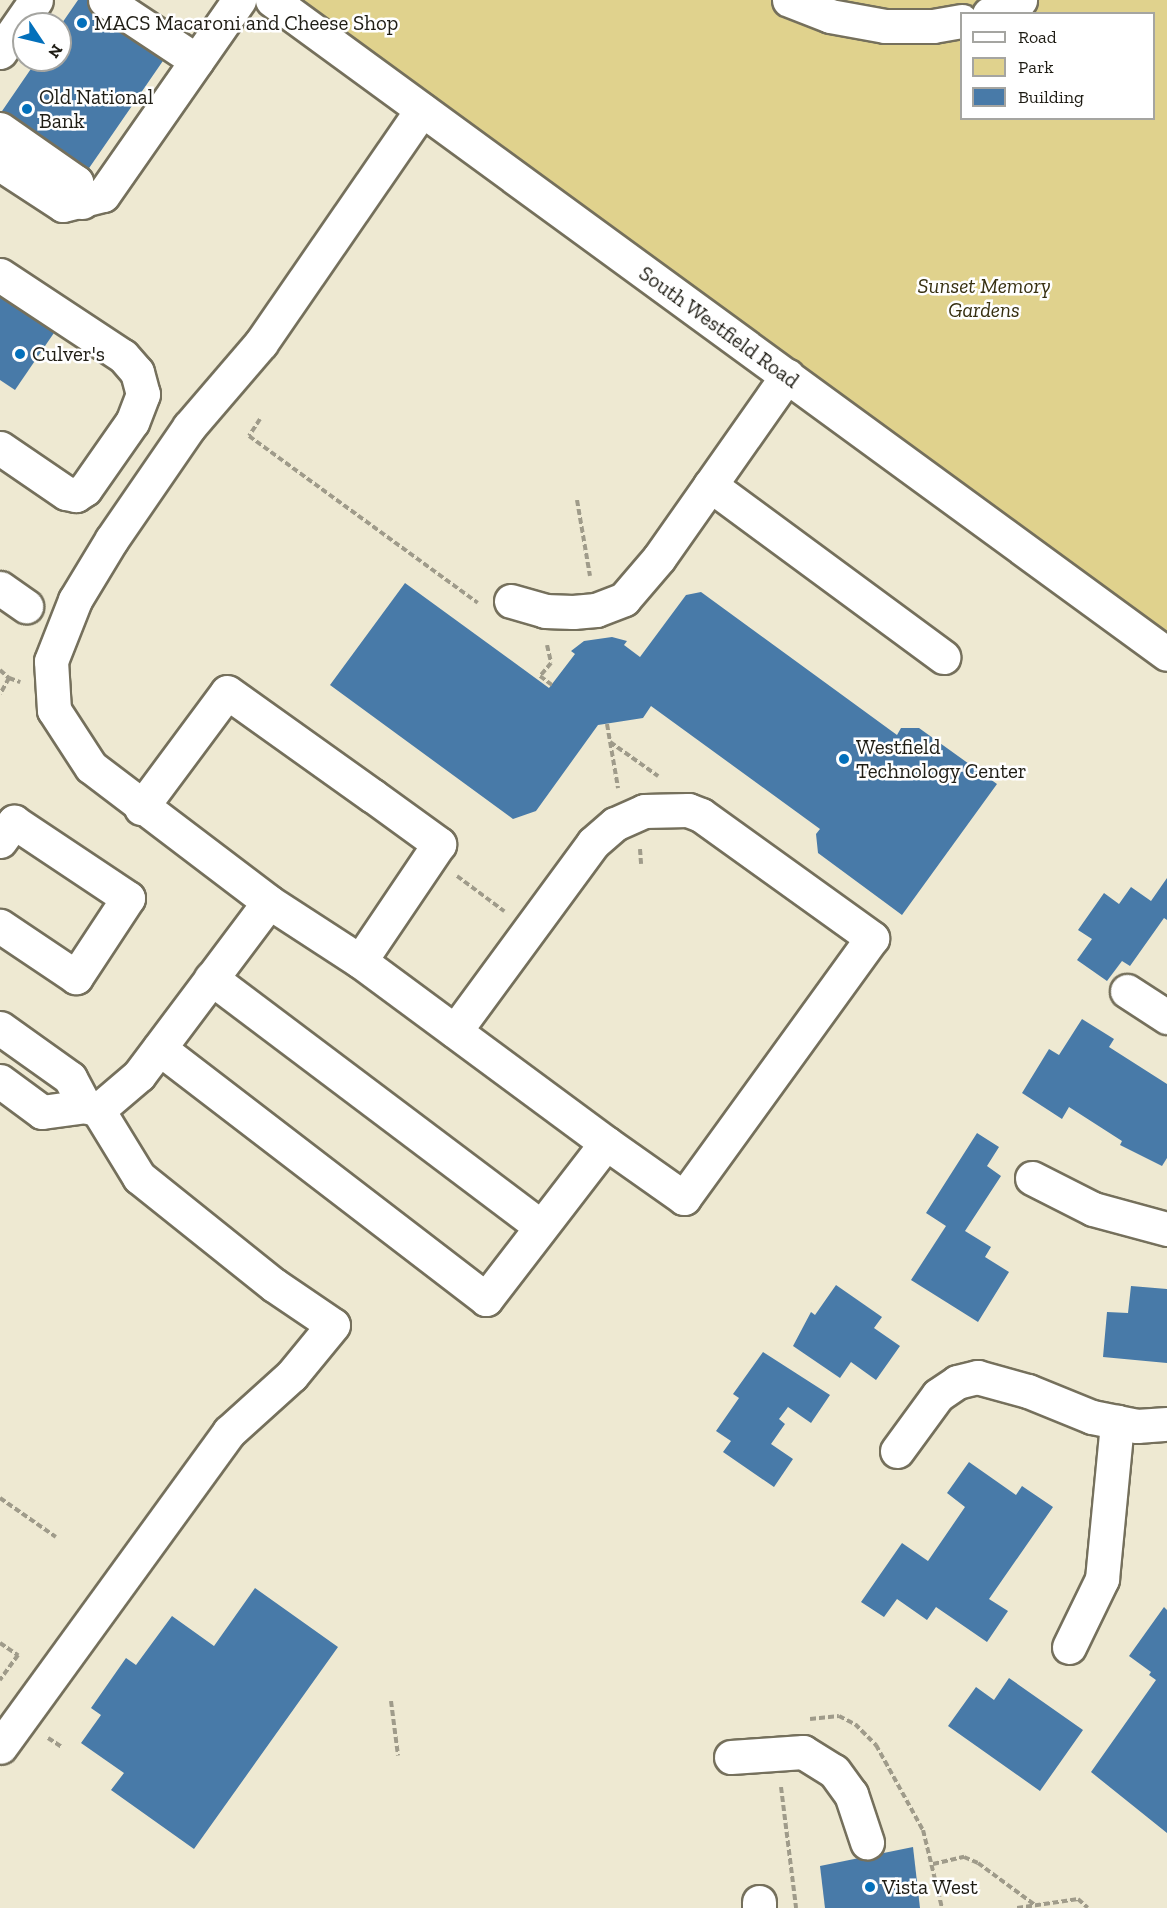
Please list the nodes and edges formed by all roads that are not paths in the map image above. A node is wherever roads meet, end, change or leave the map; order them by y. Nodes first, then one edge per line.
1 (36, 0) edge
2 (105, 0) edge
3 (239, 0) edge
4 (272, 0) edge
5 (789, 0) edge
6 (1020, 0) edge
7 (993, 12) edge
8 (960, 21) edge
9 (0, 52) edge
10 (197, 61) junction
11 (422, 110) junction
12 (0, 129) edge
13 (0, 164) edge
14 (82, 202) junction
15 (0, 275) edge
16 (787, 376) junction
17 (0, 448) edge
18 (711, 485) junction
19 (0, 588) edge
20 (498, 605) road end
21 (26, 606) dead end
22 (1167, 654) edge
23 (943, 657) dead end
24 (141, 808) junction
25 (0, 841) edge
26 (269, 902) junction
27 (0, 926) edge
28 (360, 961) junction
29 (211, 978) junction
30 (1127, 991) dead end
31 (1167, 1017) edge
32 (0, 1028) edge
33 (455, 1031) junction
34 (159, 1048) junction
35 (0, 1081) edge
36 (92, 1108) junction
37 (606, 1143) junction
38 (1032, 1178) dead end
39 (542, 1227) junction
40 (1167, 1229) edge
41 (1118, 1422) junction
42 (1167, 1424) edge
43 (897, 1451) dead end
44 (1069, 1647) dead end
45 (0, 1747) edge
46 (731, 1756) dead end
47 (867, 1842) dead end

1 - 9 street
2 - 10 street
3 - 10 street
4 - 11 street, South Westfield Road
5 - 8 street
6 - 7 street
10 - 14 street
11 - 16 street, South Westfield Road
11 - 24 street
12 - 14 street
13 - 14 street
15 - 17 street
16 - 18 street
16 - 22 street, South Westfield Road
18 - 20 street
18 - 23 street
19 - 21 street
24 - 26 street
24 - 28 street
25 - 27 street
26 - 28 street
26 - 29 street
28 - 33 street
29 - 34 street
29 - 39 street
30 - 31 street
32 - 36 street
33 - 37 street
33 - 37 street
34 - 36 street
34 - 39 street
35 - 36 street
36 - 45 street
37 - 39 street
38 - 40 street
41 - 42 street
41 - 43 street
41 - 44 street
46 - 47 street

